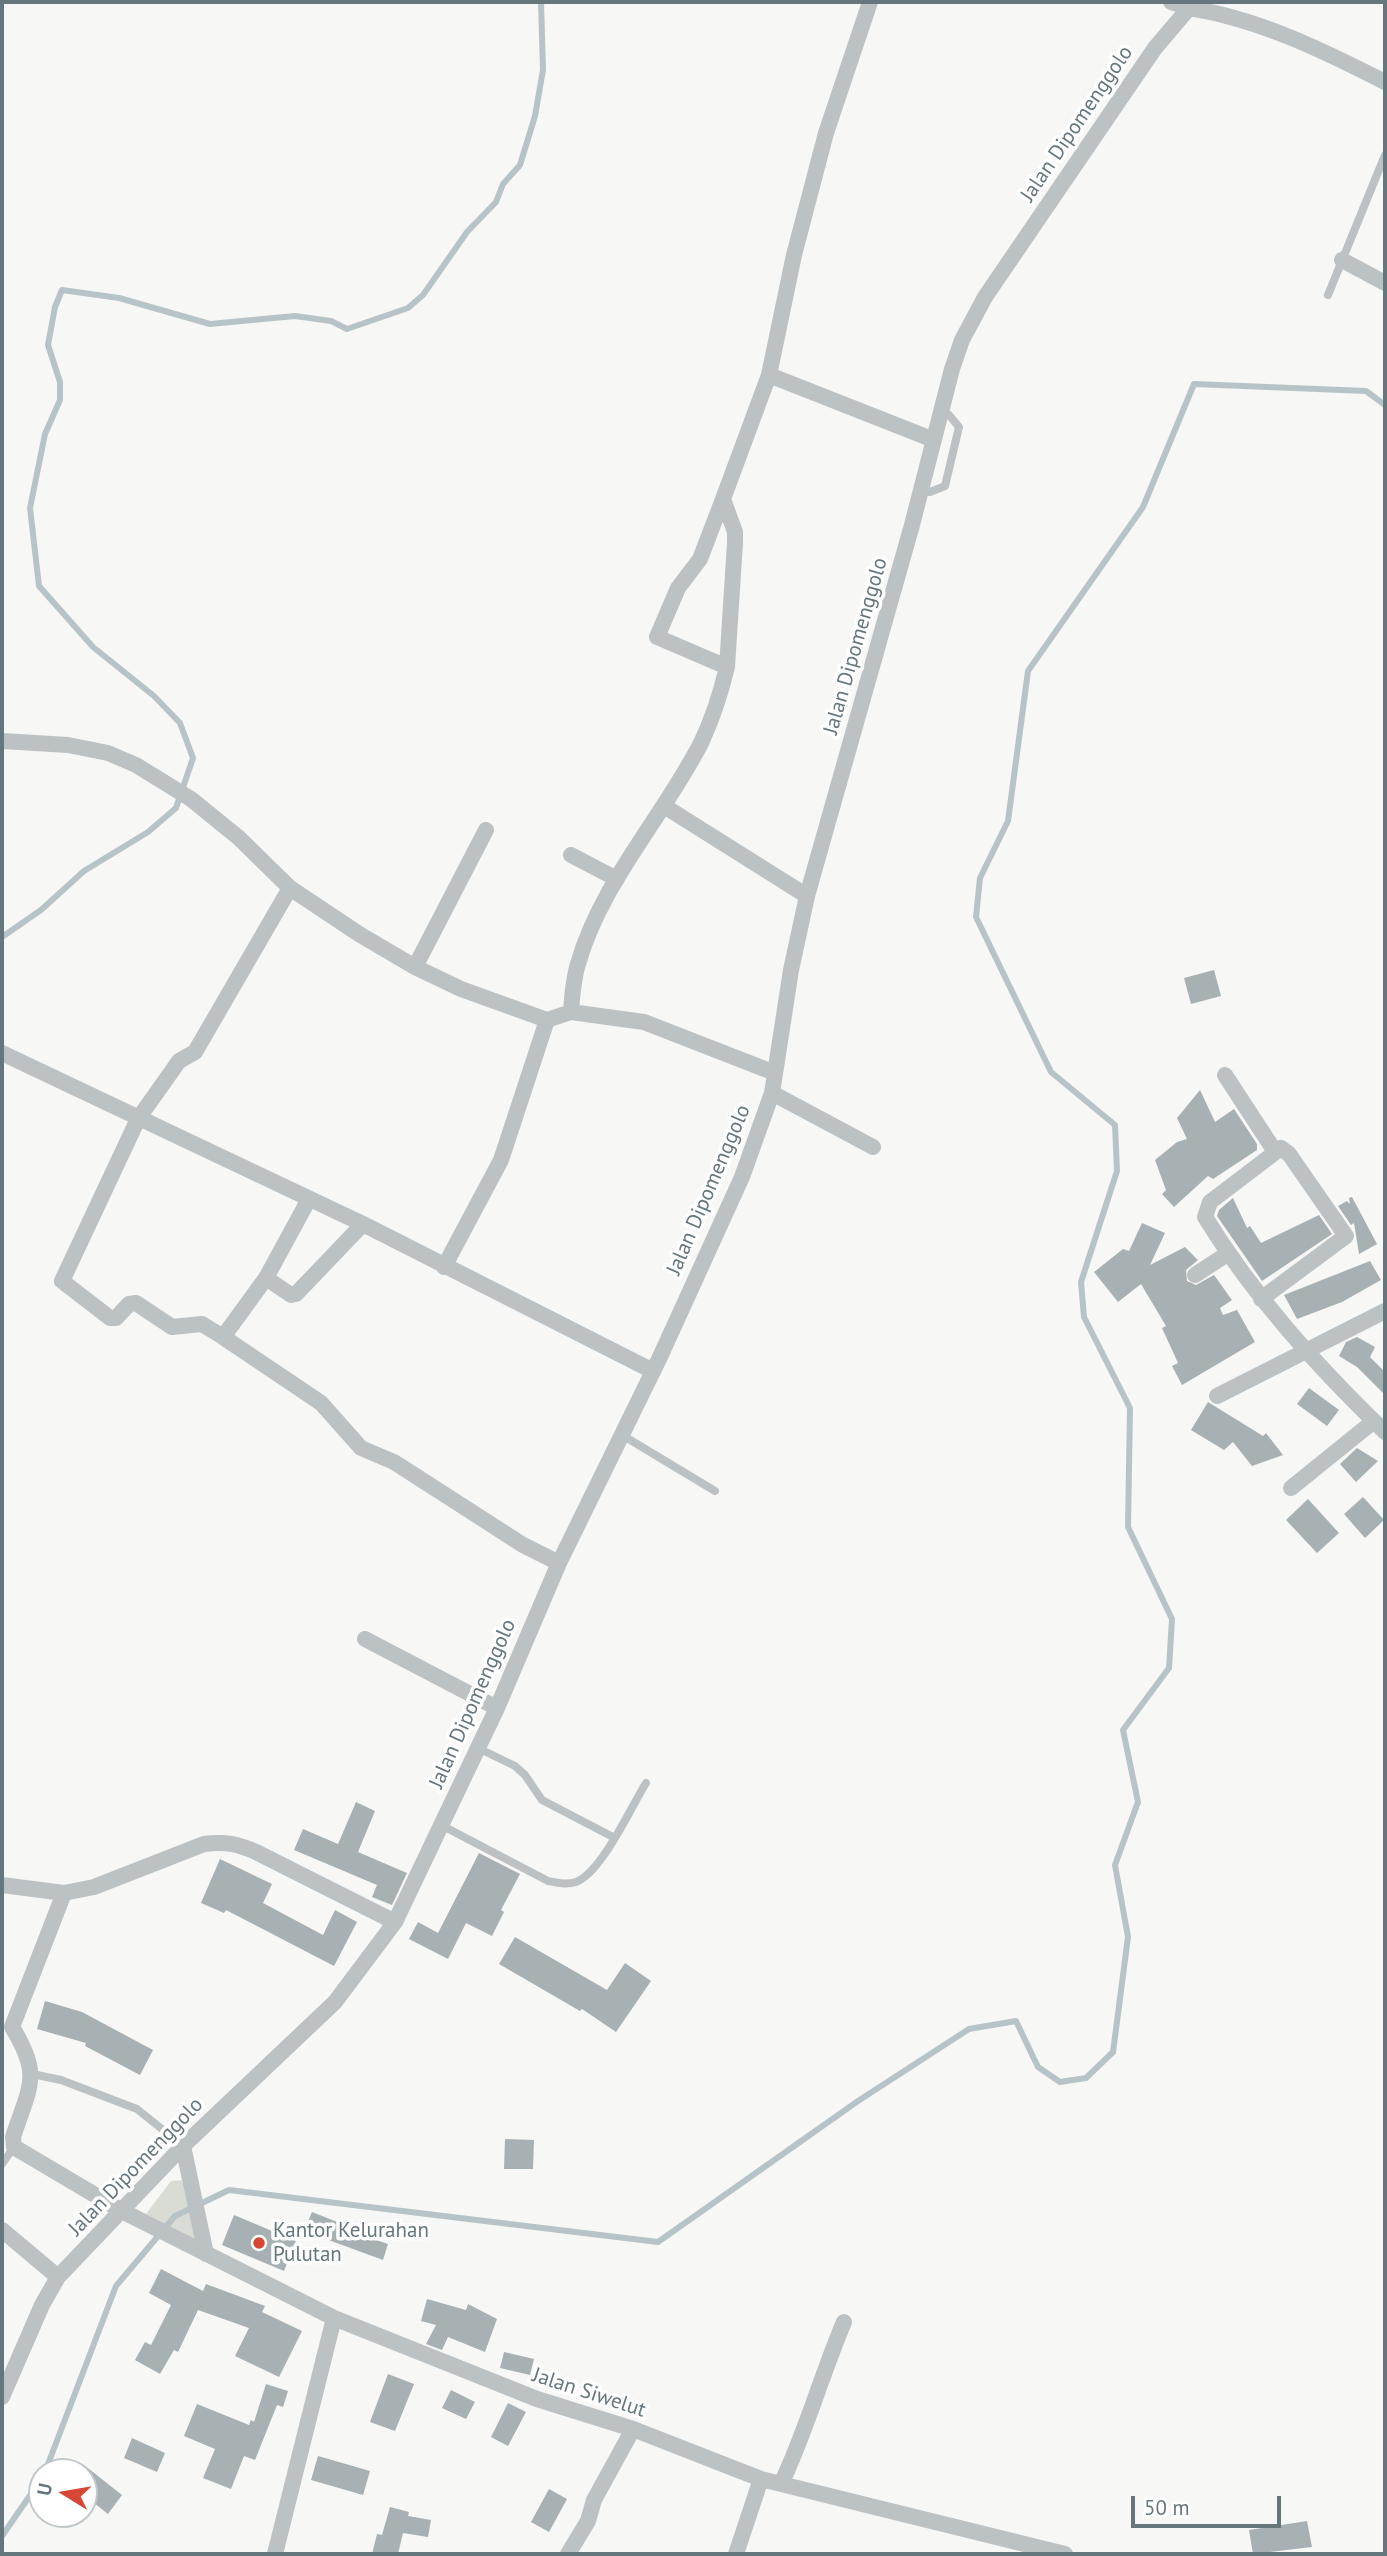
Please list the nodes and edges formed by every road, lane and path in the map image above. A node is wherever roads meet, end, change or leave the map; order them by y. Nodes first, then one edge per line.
1 (870, 2) edge
2 (1171, 2) edge
3 (1190, 5) edge
4 (1385, 82) edge
5 (1385, 155) edge
6 (1342, 260) junction
7 (1385, 283) edge
8 (1328, 295) dead end
9 (769, 375) junction
10 (940, 411) junction
11 (934, 440) junction
12 (921, 489) junction
13 (723, 499) junction
14 (727, 667) junction
15 (2, 741) edge
16 (664, 806) junction
17 (486, 830) dead end
18 (571, 855) dead end
19 (617, 879) junction
20 (290, 888) junction
21 (807, 897) junction
22 (415, 967) junction
23 (571, 1012) junction
24 (547, 1020) junction
25 (2, 1053) edge
26 (775, 1073) junction
27 (1225, 1075) dead end
28 (772, 1093) junction
29 (138, 1119) junction
30 (873, 1147) dead end
31 (1274, 1150) junction
32 (309, 1199) junction
33 (363, 1224) junction
34 (1227, 1254) junction
35 (444, 1267) junction
36 (1195, 1275) dead end
37 (266, 1278) junction
38 (1261, 1299) junction
39 (1385, 1311) edge
40 (223, 1337) junction
41 (1305, 1353) junction
42 (653, 1371) junction
43 (1217, 1396) dead end
44 (1380, 1427) edge
45 (622, 1436) junction
46 (1291, 1488) dead end
47 (715, 1491) dead end
48 (559, 1563) junction
49 (365, 1639) dead end
50 (497, 1708) junction
51 (478, 1748) junction
52 (646, 1783) dead end
53 (441, 1825) junction
54 (613, 1837) junction
55 (2, 1885) edge
56 (64, 1893) junction
57 (395, 1922) junction
58 (7, 2024) edge
59 (32, 2074) junction
60 (183, 2146) junction
61 (14, 2147) junction
62 (2, 2164) edge
63 (122, 2211) junction
64 (2, 2230) edge
65 (206, 2254) junction
66 (58, 2277) junction
67 (334, 2318) junction
68 (844, 2322) dead end
69 (3, 2391) edge
70 (633, 2429) junction
71 (761, 2479) junction
72 (781, 2484) junction
73 (275, 2554) edge
74 (568, 2554) edge
75 (736, 2554) edge
76 (1065, 2554) edge

1 - 9 street
2 - 3 street
3 - 4 street
3 - 10 street, Jalan Dipomenggolo
5 - 6 lane
6 - 7 street
6 - 8 lane
9 - 11 street
9 - 13 street
10 - 11 street, Jalan Dipomenggolo
10 - 12 lane
11 - 12 street, Jalan Dipomenggolo
12 - 21 street, Jalan Dipomenggolo
13 - 14 street
13 - 14 street
14 - 16 street
15 - 20 street
16 - 19 street
16 - 21 street
17 - 22 street
18 - 19 street
19 - 23 street
20 - 22 street
20 - 29 street
21 - 26 street, Jalan Dipomenggolo
22 - 24 street
23 - 24 street
23 - 26 street
24 - 35 street
25 - 29 street
26 - 28 street, Jalan Dipomenggolo
27 - 31 street
28 - 30 street
28 - 42 street, Jalan Dipomenggolo
29 - 32 street
29 - 40 street
31 - 34 street
31 - 38 street
32 - 33 street
32 - 37 street
33 - 35 street
33 - 37 street
34 - 36 street
34 - 38 street
35 - 42 street
37 - 40 street
38 - 41 street
39 - 41 street
40 - 48 street
41 - 43 street
41 - 44 street
42 - 45 street, Jalan Dipomenggolo
44 - 46 street
45 - 47 lane
45 - 48 street, Jalan Dipomenggolo
48 - 50 street, Jalan Dipomenggolo
49 - 50 street
50 - 51 street, Jalan Dipomenggolo
51 - 53 street, Jalan Dipomenggolo
51 - 54 lane
52 - 54 lane
53 - 54 lane
53 - 57 street, Jalan Dipomenggolo
55 - 56 street
56 - 57 street
56 - 58 street
57 - 60 street, Jalan Dipomenggolo
58 - 59 street
59 - 60 lane
59 - 61 street
60 - 63 street, Jalan Dipomenggolo
60 - 65 street
61 - 62 lane
61 - 63 street, Jalan Siwelut
63 - 65 street, Jalan Siwelut
63 - 66 street, Jalan Dipomenggolo
64 - 66 street
65 - 67 street, Jalan Siwelut
66 - 69 street, Jalan Dipomenggolo
67 - 70 street, Jalan Siwelut
67 - 73 street
68 - 72 street
70 - 71 street, Jalan Siwelut
70 - 74 street
71 - 72 street, Jalan Siwelut
71 - 75 street
72 - 76 street, Jalan Siwelut

